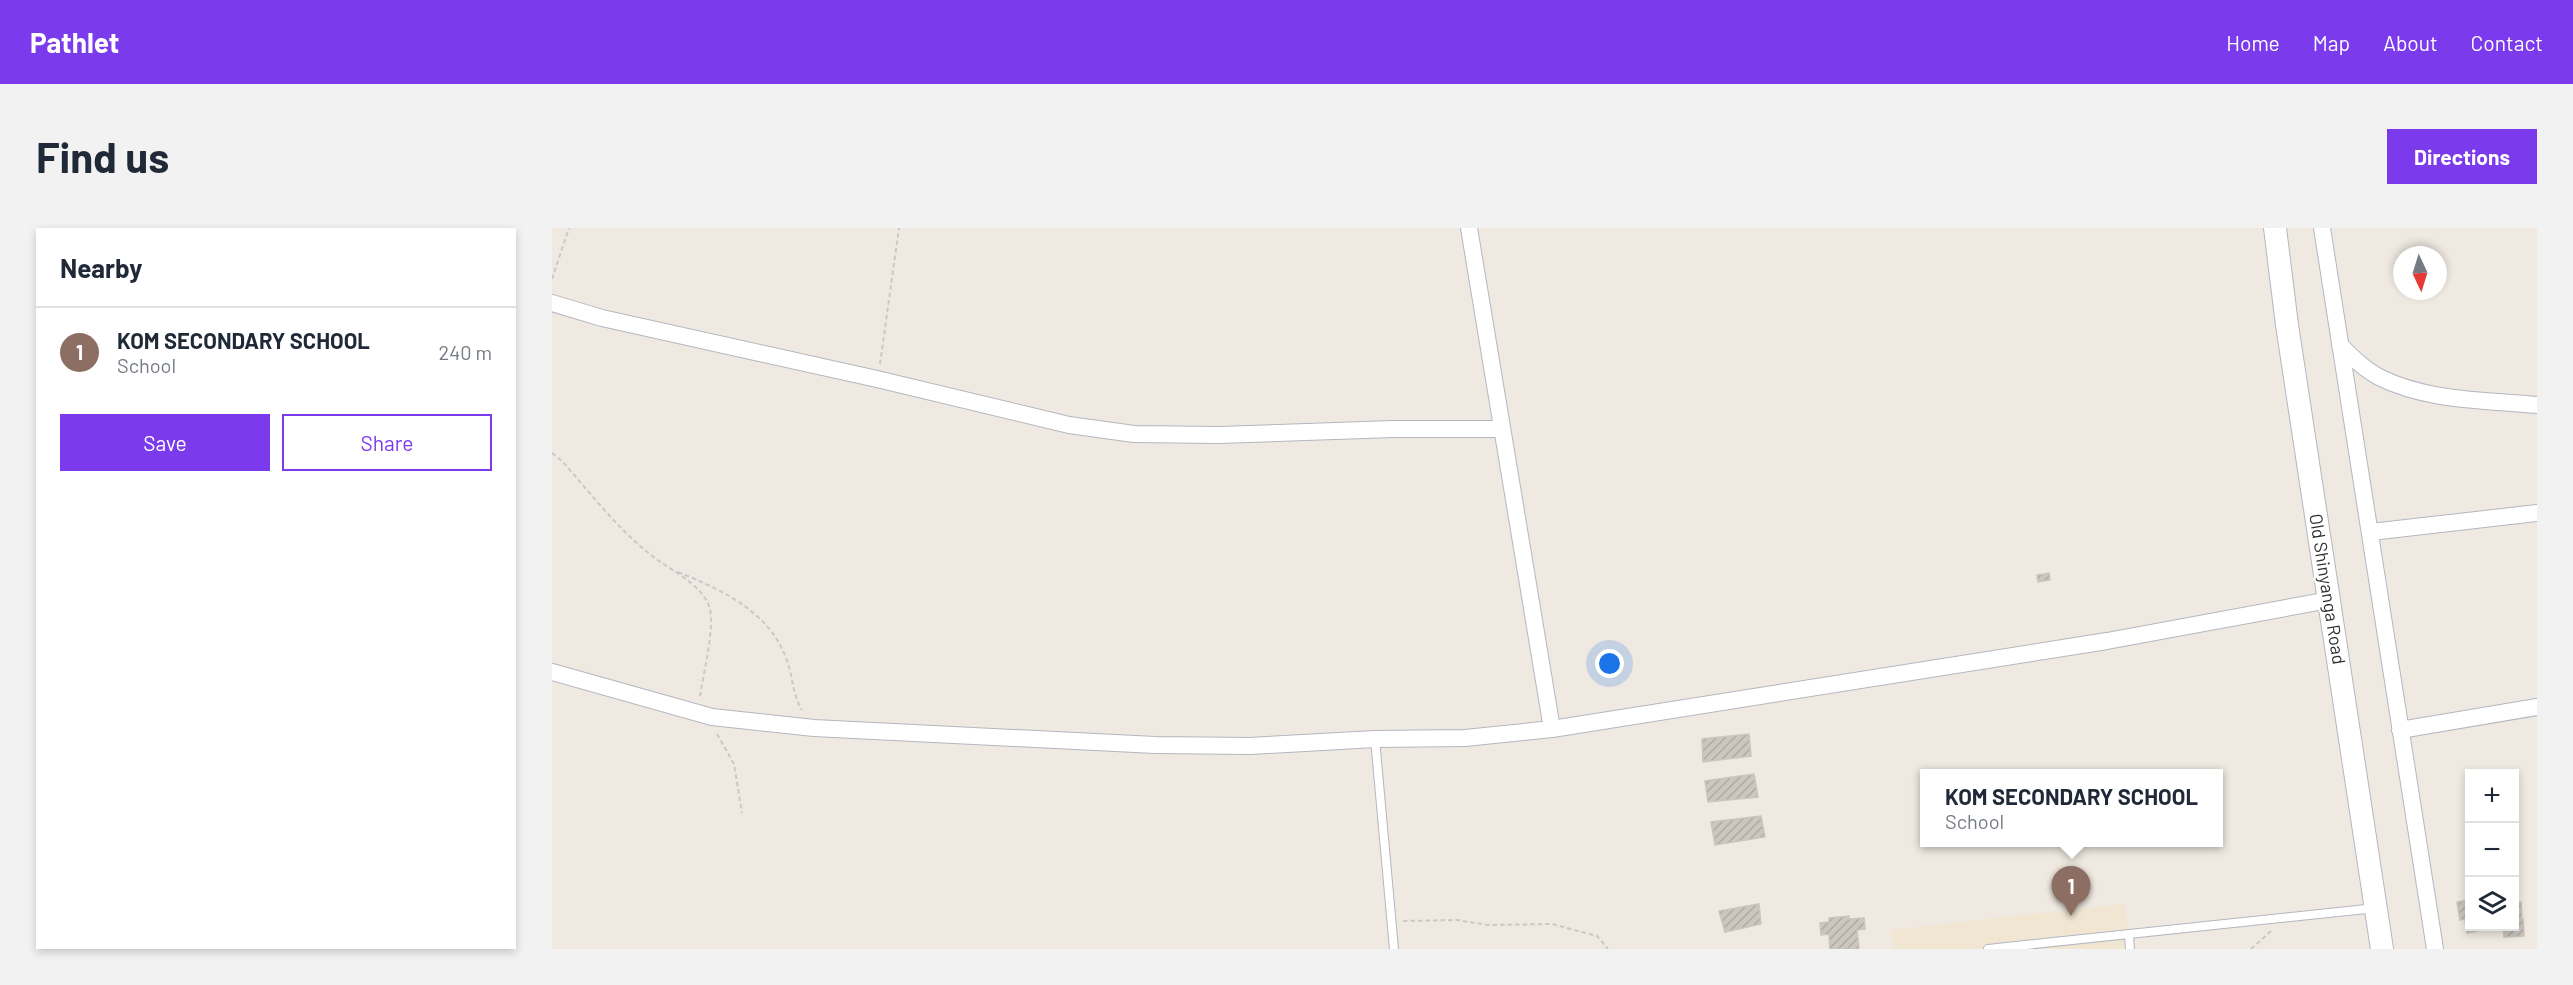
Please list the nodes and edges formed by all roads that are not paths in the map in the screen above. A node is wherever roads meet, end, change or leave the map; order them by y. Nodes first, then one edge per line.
1 (1469, 228) edge
2 (2275, 228) edge
3 (2322, 228) edge
4 (552, 303) edge
5 (2340, 345) junction
6 (2537, 405) edge
7 (1502, 429) junction
8 (2537, 513) edge
9 (2371, 532) junction
10 (2329, 600) junction
11 (552, 672) edge
12 (2537, 706) edge
13 (1552, 729) junction
14 (2400, 730) junction
15 (1375, 739) junction
16 (2376, 908) junction
17 (2129, 935) junction
18 (1394, 949) edge
19 (1988, 949) edge
20 (2130, 949) edge
21 (2382, 949) edge
22 (2435, 949) edge

1 - 7 street
2 - 10 main road, Old Shinyanga Road
3 - 5 street
4 - 7 street
5 - 6 street
5 - 9 street
7 - 13 street
8 - 9 street
9 - 14 street
10 - 13 street
10 - 16 main road, Old Shinyanga Road
11 - 15 street
12 - 14 street
13 - 15 street
14 - 22 street
15 - 18 lane
16 - 17 lane
16 - 21 main road, Old Shinyanga Road
17 - 19 lane
17 - 20 lane

